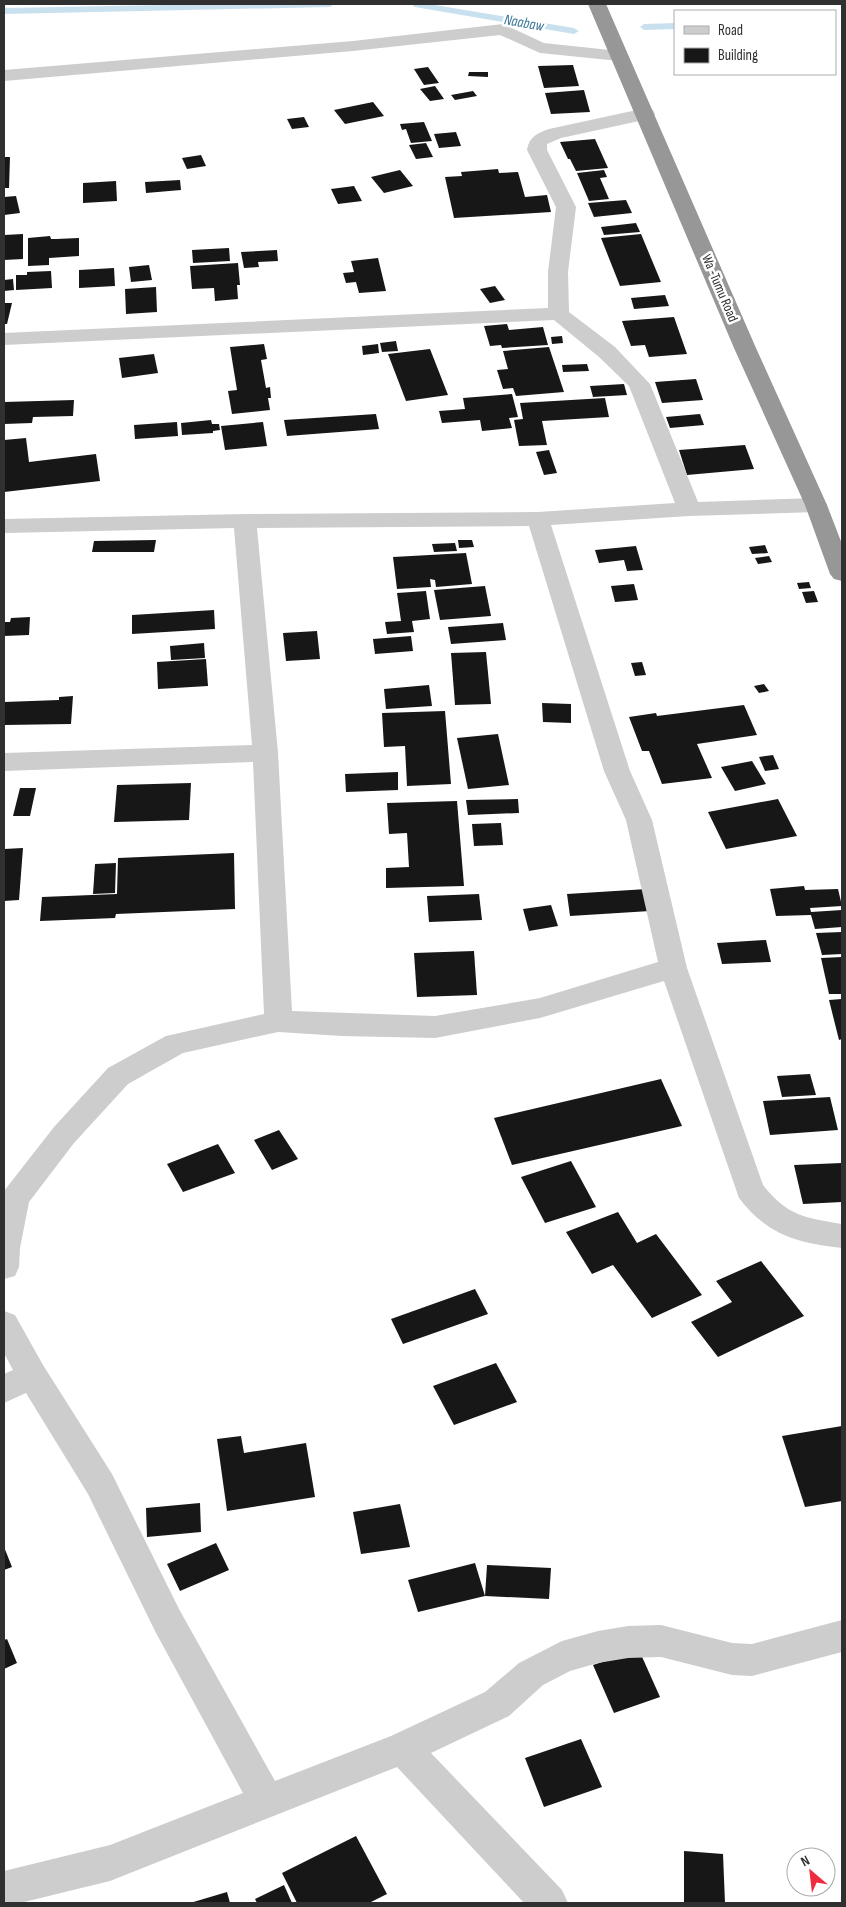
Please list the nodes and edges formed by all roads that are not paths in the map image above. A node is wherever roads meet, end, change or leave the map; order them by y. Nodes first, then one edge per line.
1 (597, 4) edge
2 (619, 56) junction
3 (4, 76) edge
4 (646, 114) junction
5 (560, 314) junction
6 (4, 339) edge
7 (816, 505) junction
8 (689, 509) junction
9 (538, 519) junction
10 (246, 521) junction
11 (4, 526) edge
12 (842, 574) edge
13 (265, 753) junction
14 (4, 762) edge
15 (673, 968) junction
16 (278, 1021) junction
17 (842, 1236) edge
18 (4, 1267) edge
19 (4, 1324) edge
20 (18, 1382) edge
21 (842, 1636) edge
22 (403, 1748) junction
23 (267, 1802) junction
24 (4, 1889) edge
25 (549, 1903) edge

1 - 2 highway, Wa -Tumu Road
2 - 3 street
2 - 4 highway, Wa -Tumu Road
4 - 5 street
4 - 7 highway, Wa -Tumu Road
5 - 6 street
5 - 8 street
7 - 8 street
7 - 12 highway, Wa -Tumu Road
8 - 9 street
9 - 10 street
9 - 15 street
10 - 11 street
10 - 13 street
13 - 14 street
13 - 16 street
15 - 16 street
15 - 17 street
16 - 18 street
19 - 20 street
20 - 23 street
21 - 22 street
22 - 23 street
22 - 25 street
23 - 24 street

